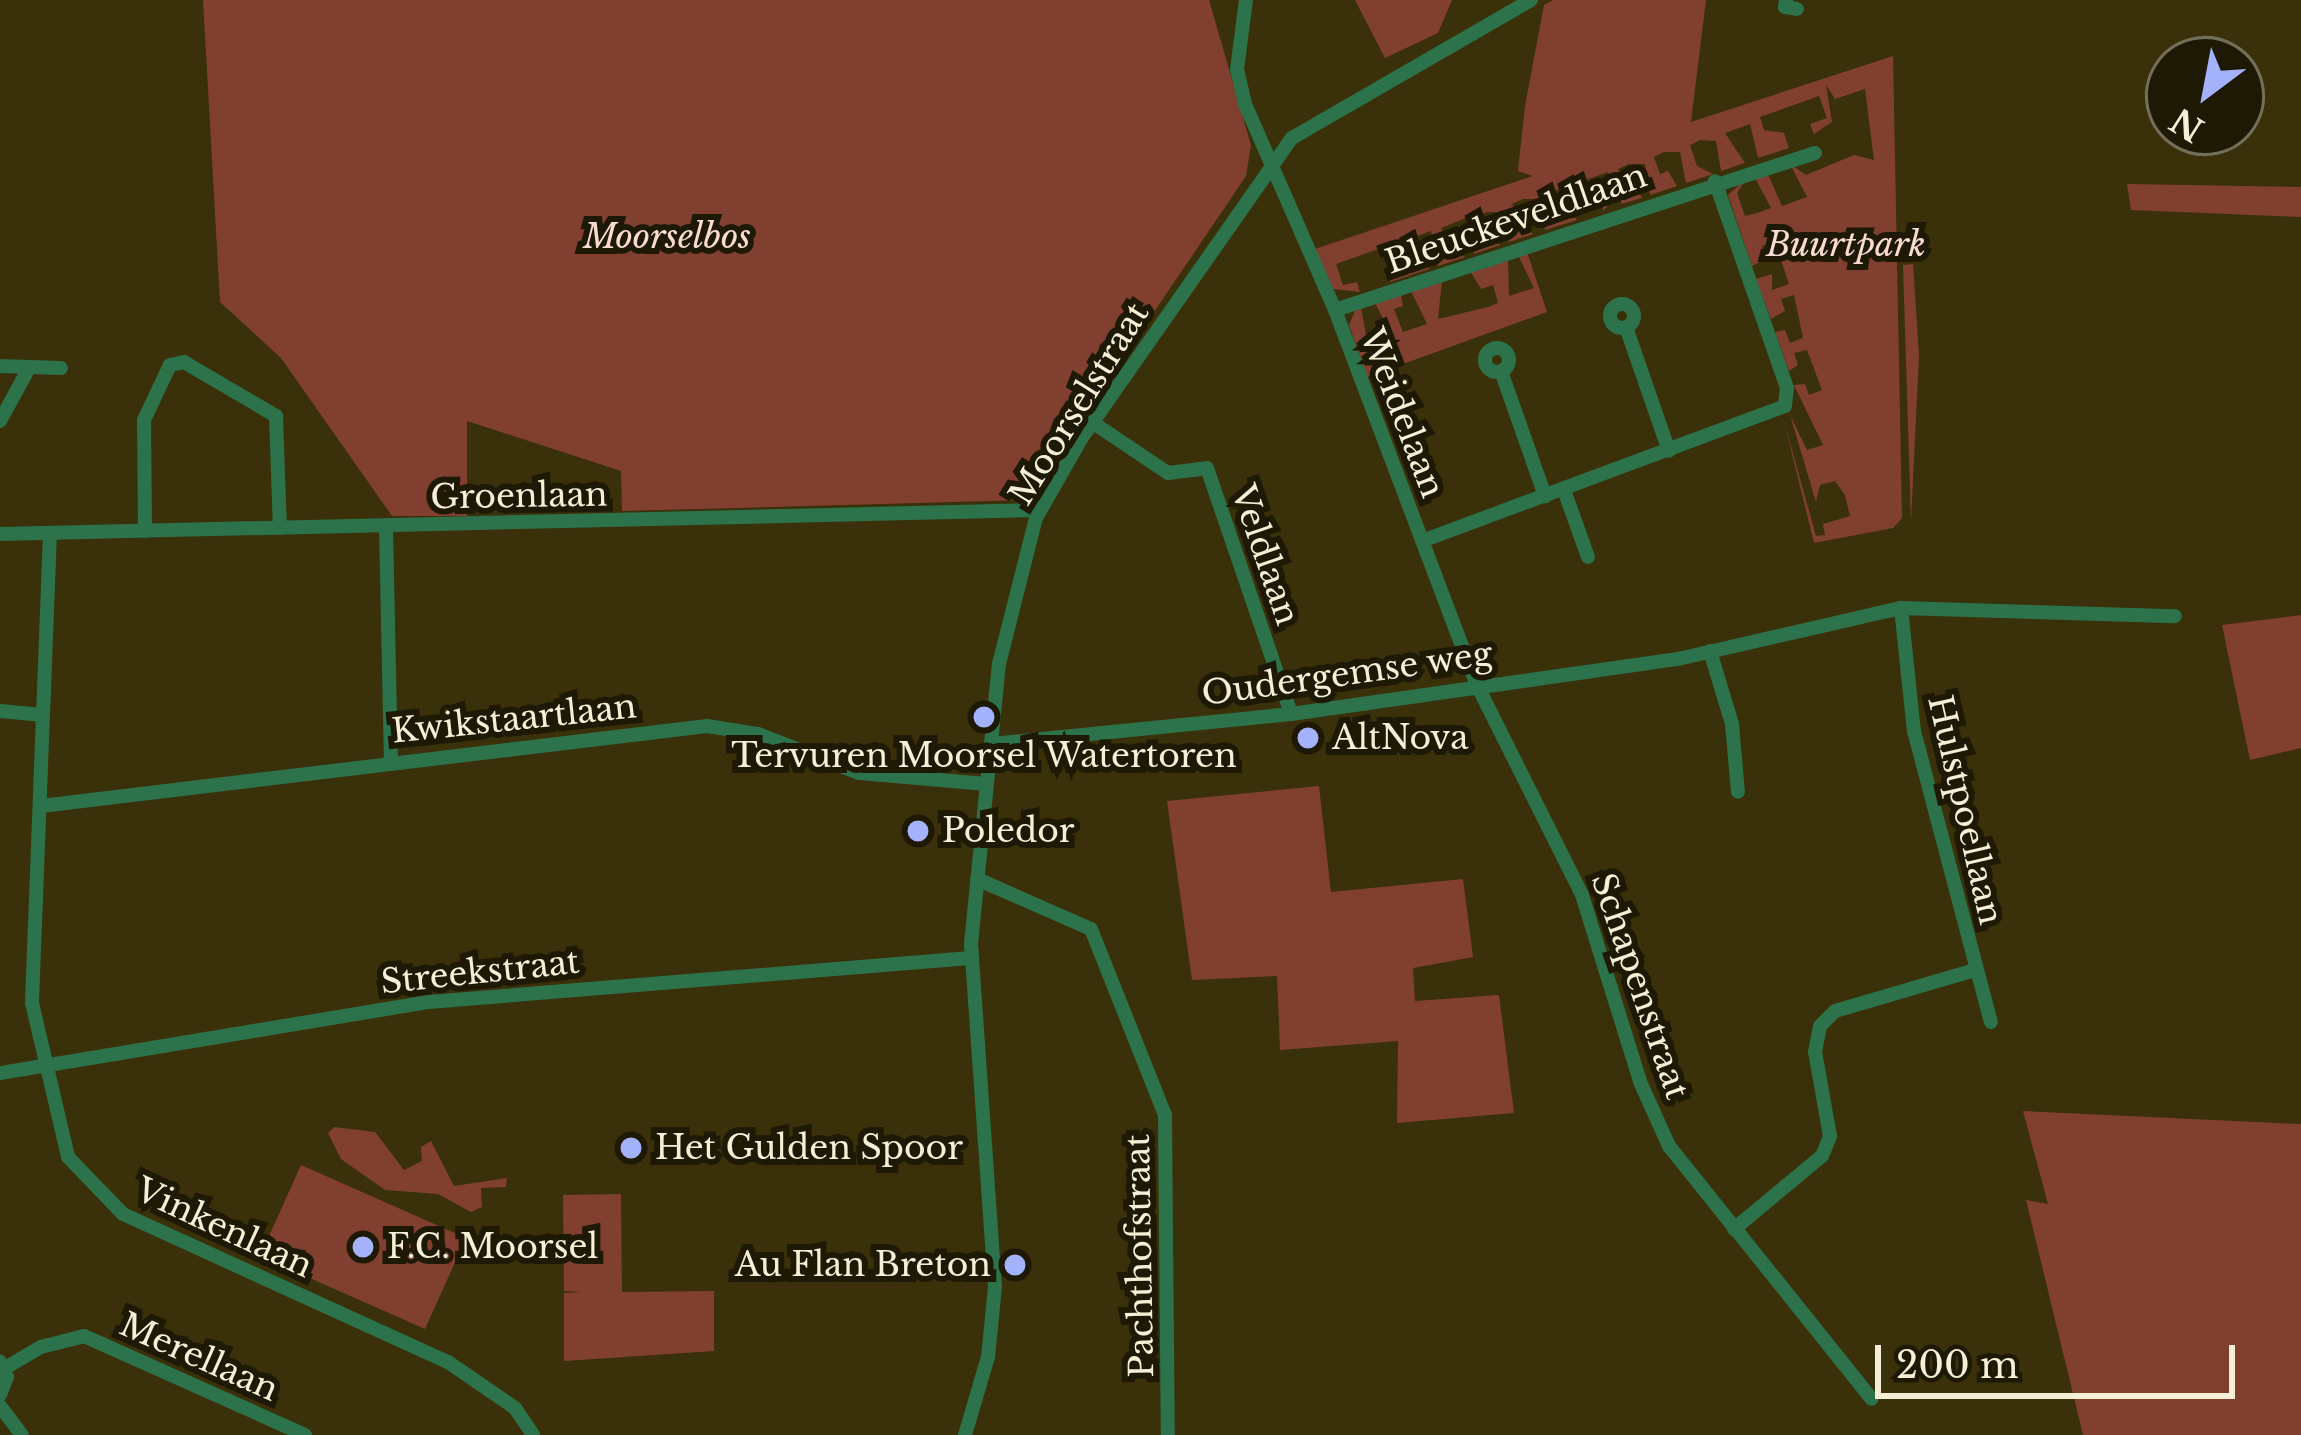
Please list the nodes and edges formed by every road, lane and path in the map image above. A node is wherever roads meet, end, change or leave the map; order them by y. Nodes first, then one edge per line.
1 (1246, 0) edge
2 (1532, 0) edge
3 (1815, 153) dead end
4 (1270, 165) junction
5 (1715, 182) junction
6 (1335, 310) junction
7 (1625, 327) dead end
8 (0, 366) edge
9 (29, 368) junction
10 (61, 368) dead end
11 (1501, 371) dead end
12 (0, 421) edge
13 (1093, 422) junction
14 (1670, 452) junction
15 (1564, 490) junction
16 (1545, 496) junction
17 (1040, 510) junction
18 (386, 527) junction
19 (280, 528) junction
20 (146, 531) junction
21 (50, 533) junction
22 (0, 534) edge
23 (1422, 541) junction
24 (1588, 557) dead end
25 (1901, 608) junction
26 (2175, 616) dead end
27 (1710, 651) junction
28 (1476, 683) junction
29 (0, 712) edge
30 (1291, 714) junction
31 (43, 715) junction
32 (991, 744) junction
33 (391, 760) junction
34 (987, 784) junction
35 (1738, 792) dead end
36 (41, 806) junction
37 (977, 878) junction
38 (970, 958) junction
39 (1975, 970) junction
40 (1990, 1022) dead end
41 (43, 1066) junction
42 (0, 1073) edge
43 (1734, 1228) junction
44 (2, 1365) edge
45 (0, 1395) edge
46 (1872, 1399) dead end
47 (0, 1406) edge
48 (22, 1435) edge
49 (305, 1435) edge
50 (533, 1435) edge
51 (965, 1435) edge
52 (1168, 1435) edge

1 - 4 street, Weidelaan
2 - 4 street, Moorselstraat
3 - 5 street, Bleuckeveldlaan
4 - 6 street, Weidelaan
4 - 13 street, Moorselstraat
5 - 6 street, Bleuckeveldlaan
5 - 14 street
6 - 23 street, Weidelaan
7 - 14 street
8 - 9 street
9 - 10 street
9 - 12 street
11 - 16 street
13 - 17 street, Moorselstraat
13 - 30 street, Veldlaan
14 - 15 street
15 - 16 street
15 - 24 street
16 - 23 street
17 - 18 street, Groenlaan
17 - 32 street, Moorselstraat
18 - 19 street, Groenlaan
18 - 33 street
19 - 20 street, Groenlaan
19 - 20 street
20 - 21 street, Groenlaan
21 - 22 street, Groenlaan
21 - 31 street, Vinkenlaan
23 - 28 street, Weidelaan
25 - 26 street, Oudergemse weg
25 - 27 street, Oudergemse weg
25 - 39 street, Hulstpoellaan
27 - 28 street, Oudergemse weg
27 - 35 street
28 - 30 street, Oudergemse weg
28 - 43 street, Schapenstraat
29 - 31 street
30 - 32 street, Oudergemse weg
31 - 36 street, Vinkenlaan
32 - 34 street, Moorselstraat
33 - 34 street, Kwikstaartlaan
33 - 36 street, Kwikstaartlaan
34 - 37 street, Moorselstraat
36 - 41 street, Vinkenlaan
37 - 38 street, Moorselstraat
37 - 52 street, Pachthofstraat
38 - 41 street, Streekstraat
38 - 51 street, Moorselstraat
39 - 40 street, Hulstpoellaan
39 - 43 street
41 - 42 street, Streekstraat
41 - 50 street, Vinkenlaan
43 - 46 street, Schapenstraat
44 - 45 street
44 - 49 street, Merellaan
47 - 48 street

